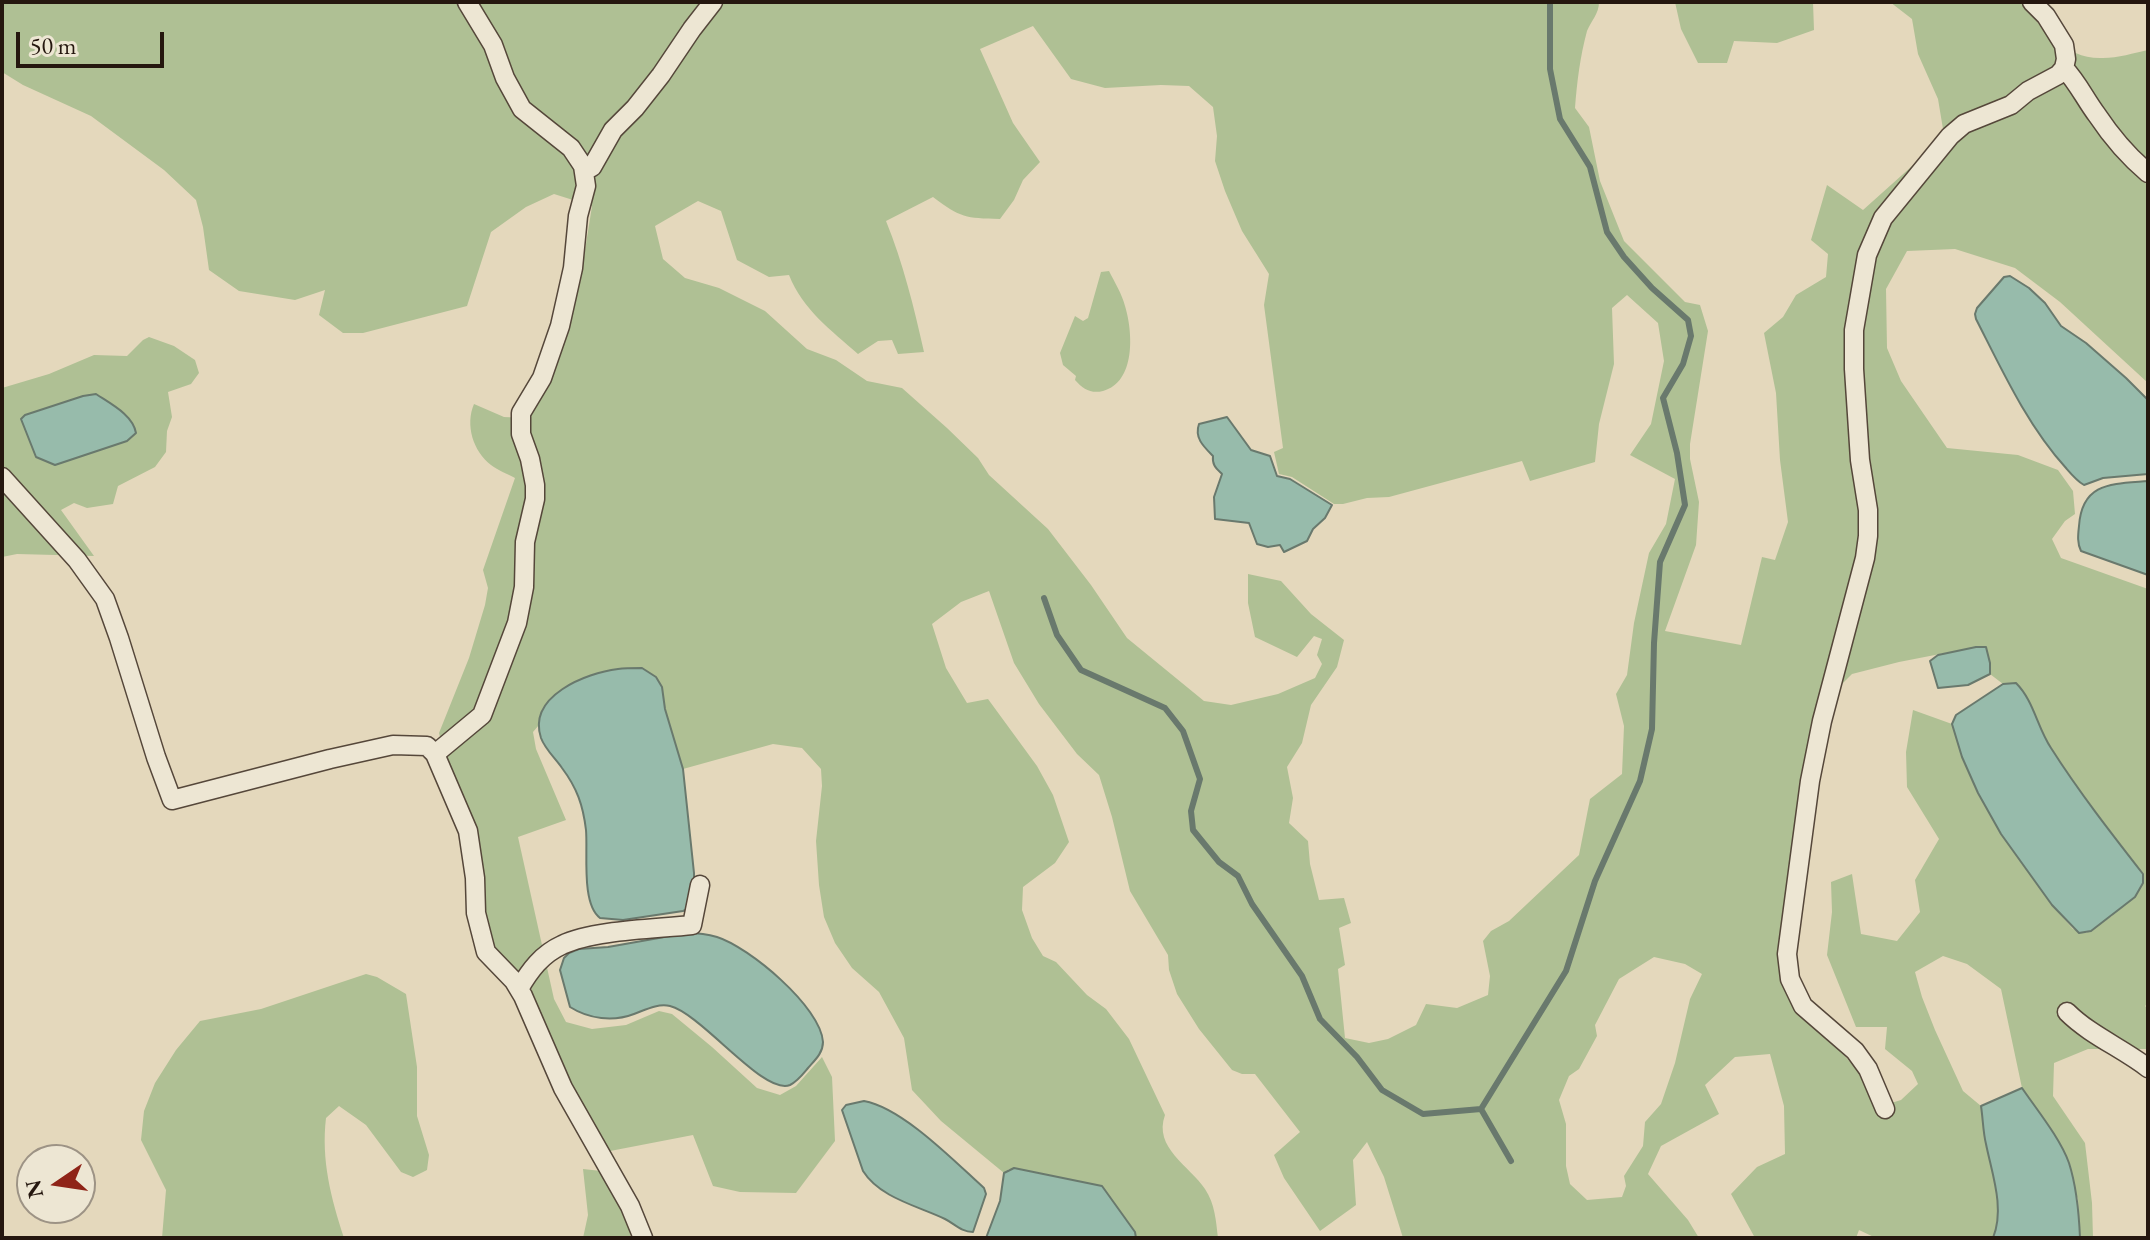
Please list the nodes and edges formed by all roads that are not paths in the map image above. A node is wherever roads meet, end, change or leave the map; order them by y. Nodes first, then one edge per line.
1 (467, 2) edge
2 (713, 2) edge
3 (2032, 2) edge
4 (2064, 68) junction
5 (585, 171) junction
6 (2148, 173) edge
7 (2, 477) edge
8 (435, 754) junction
9 (700, 885) dead end
10 (519, 989) junction
11 (2067, 1012) dead end
12 (2148, 1068) edge
13 (1885, 1109) dead end
14 (643, 1238) edge

1 - 5 street
2 - 5 street
3 - 4 street
4 - 6 street
4 - 13 street
5 - 8 street
7 - 8 street
8 - 10 street
9 - 10 street
10 - 14 street
11 - 12 street

